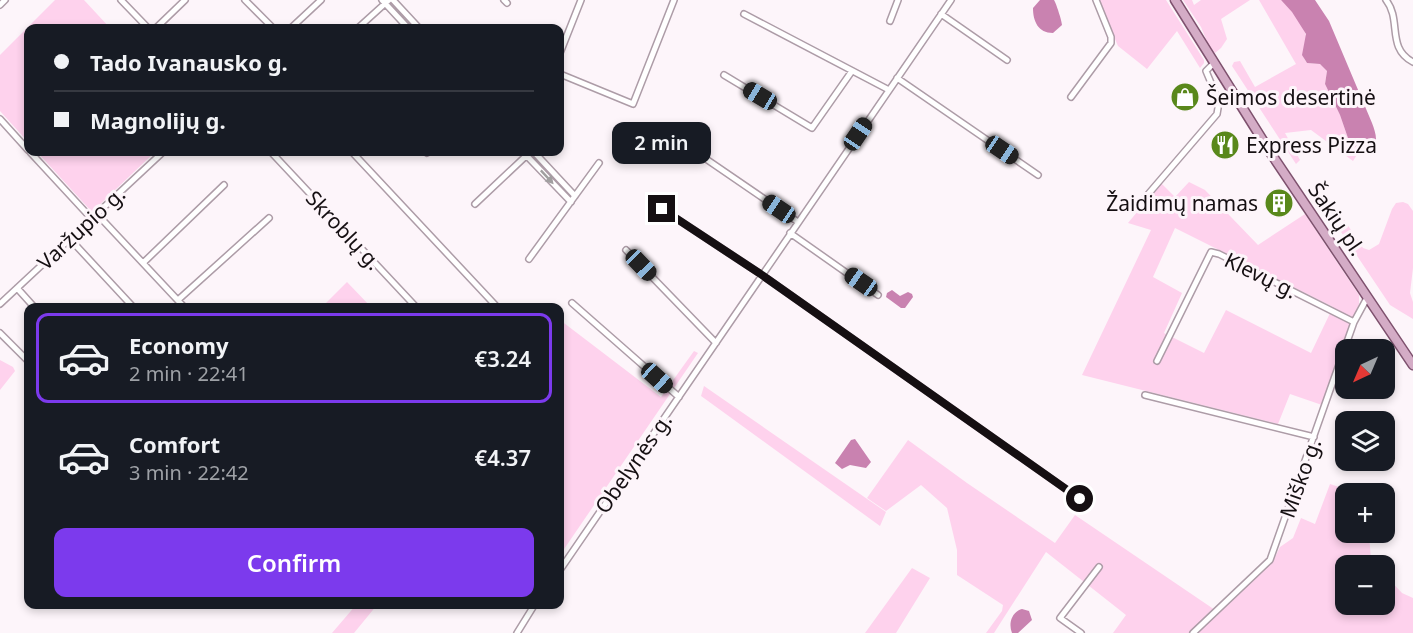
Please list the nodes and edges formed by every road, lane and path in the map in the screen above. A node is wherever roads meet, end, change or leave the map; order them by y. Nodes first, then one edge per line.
1 (5, 0) edge
2 (121, 0) edge
3 (185, 0) edge
4 (245, 0) edge
5 (321, 0) edge
6 (581, 0) edge
7 (674, 0) edge
8 (898, 0) edge
9 (951, 0) edge
10 (1096, 0) edge
11 (1175, 0) edge
12 (1386, 0) edge
13 (387, 1) edge
14 (0, 5) edge
15 (744, 14) dead end
16 (941, 14) junction
17 (890, 21) dead end
18 (144, 24) edge
19 (160, 24) edge
20 (269, 24) edge
21 (295, 24) edge
22 (362, 24) edge
23 (405, 24) edge
24 (414, 24) edge
25 (564, 43) edge
26 (1007, 60) dead end
27 (1413, 62) edge
28 (1214, 63) junction
29 (852, 71) junction
30 (724, 75) dead end
31 (564, 76) edge
32 (897, 78) junction
33 (889, 90) junction
34 (1071, 97) dead end
35 (0, 119) edge
36 (703, 127) dead end
37 (24, 145) edge
38 (34, 156) edge
39 (159, 156) edge
40 (275, 156) edge
41 (356, 156) edge
42 (522, 156) edge
43 (528, 156) edge
44 (538, 156) edge
45 (599, 163) dead end
46 (1038, 175) dead end
47 (224, 185) dead end
48 (575, 196) junction
49 (1144, 199) dead end
50 (571, 202) junction
51 (475, 204) dead end
52 (662, 209) dead end
53 (97, 214) junction
54 (92, 218) junction
55 (268, 218) dead end
56 (798, 222) junction
57 (790, 233) junction
58 (69, 239) junction
59 (626, 250) dead end
60 (529, 259) dead end
61 (143, 263) junction
62 (762, 275) junction
63 (17, 288) junction
64 (878, 295) dead end
65 (1368, 297) junction
66 (178, 300) junction
67 (0, 303) edge
68 (30, 303) edge
69 (129, 303) edge
70 (181, 303) edge
71 (412, 303) edge
72 (493, 303) edge
73 (572, 303) dead end
74 (1354, 322) junction
75 (0, 333) edge
76 (716, 343) junction
77 (24, 357) edge
78 (1157, 361) dead end
79 (1413, 365) edge
80 (1145, 395) dead end
81 (679, 397) junction
82 (1314, 437) junction
83 (1080, 499) dead end
84 (564, 564) edge
85 (1099, 567) dead end
86 (532, 609) edge
87 (517, 633) edge
88 (1081, 633) edge
89 (1193, 633) edge

1 - 14 street
2 - 18 street
3 - 19 street
4 - 20 street
5 - 21 street
6 - 25 street
7 - 31 street
8 - 17 street
9 - 16 street, Obelynės g.
10 - 34 street
11 - 28 main road, Šakių pl.
12 - 27 street
13 - 22 street
13 - 23 street
13 - 24 street
15 - 29 street
16 - 26 street
16 - 32 street, Obelynės g.
28 - 49 street
28 - 65 main road, Šakių pl.
29 - 30 street
29 - 33 street
32 - 33 street, Obelynės g.
32 - 46 street
33 - 56 street, Obelynės g.
35 - 37 street
36 - 56 street
38 - 54 street
39 - 53 street, Varžupio g.
40 - 71 street, Skroblų g.
41 - 72 street
42 - 51 street
43 -> 50 street
44 - 48 street
45 - 48 street
47 - 61 street
48 - 50 street
50 - 60 street
52 - 62 street
53 - 54 street, Varžupio g.
53 - 61 street
54 - 58 street, Varžupio g.
55 - 66 street
56 - 57 street, Obelynės g.
57 - 62 street, Obelynės g.
57 - 64 street
58 - 63 street, Varžupio g.
58 - 69 street
59 - 76 street
61 - 66 street
62 - 76 street, Obelynės g.
62 - 83 street
63 - 67 street, Varžupio g.
63 - 68 street
65 - 74 street, Miško g.
65 - 79 main road, Šakių pl.
66 - 70 street
73 - 81 street
74 - 78 street, Klevų g.
74 - 82 street, Miško g.
75 - 77 street
76 - 81 street, Obelynės g.
80 - 82 street
81 - 84 street, Obelynės g.
82 - 89 street, Miško g.
85 - 88 street
86 - 87 street

